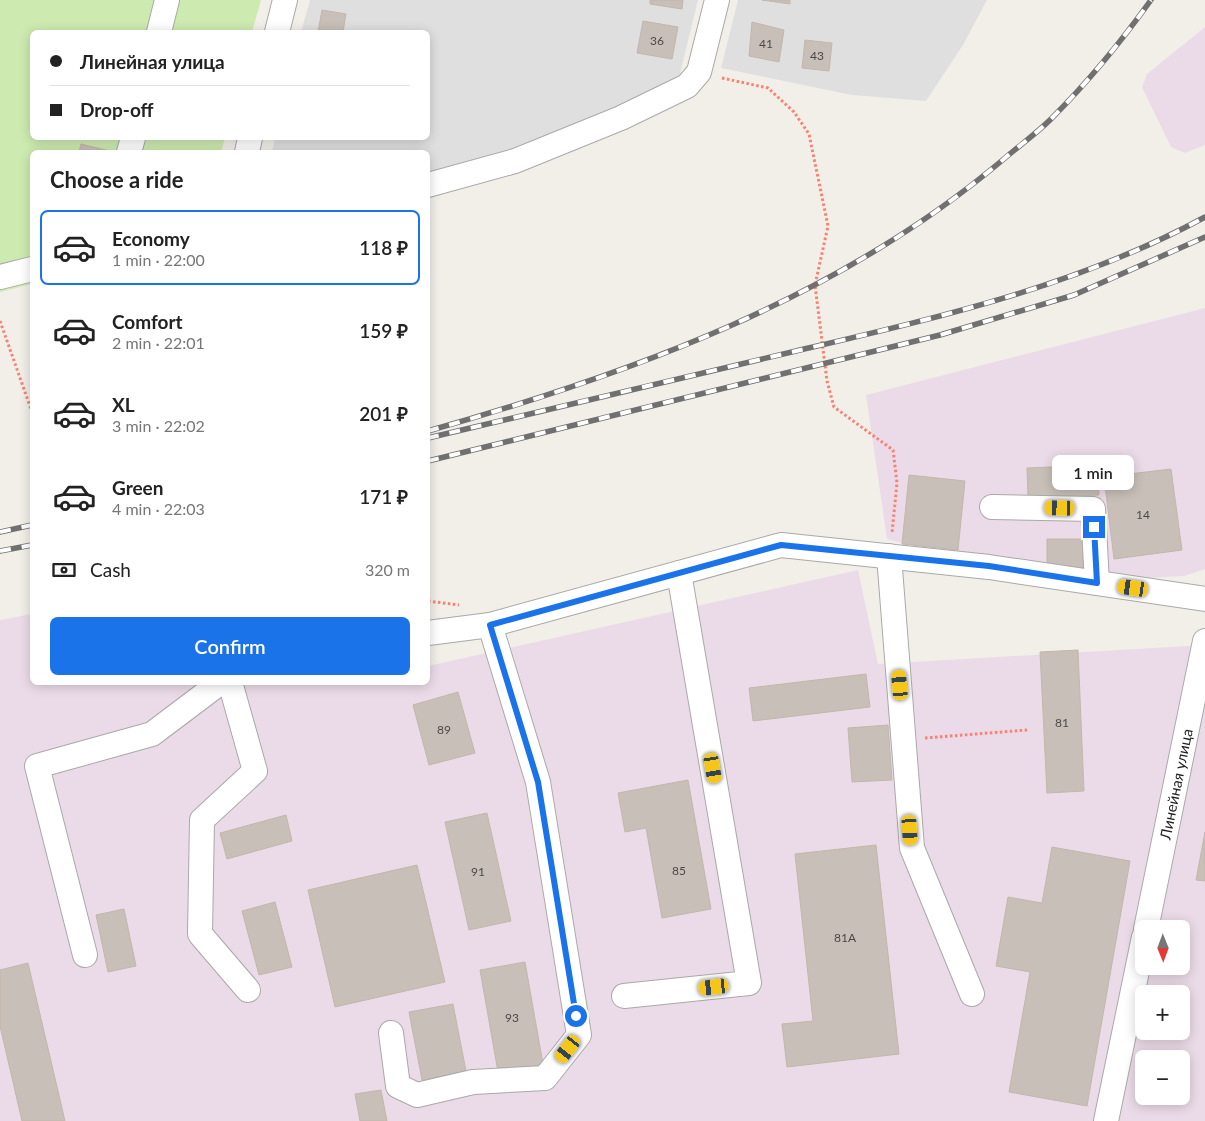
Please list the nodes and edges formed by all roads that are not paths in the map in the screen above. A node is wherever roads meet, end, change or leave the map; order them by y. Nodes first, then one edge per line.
1 (167, 0) edge
2 (285, 0) edge
3 (717, 0) edge
4 (160, 30) edge
5 (278, 30) edge
6 (430, 184) edge
7 (30, 270) edge
8 (0, 277) edge
9 (992, 507) dead end
10 (889, 556) junction
11 (679, 573) junction
12 (1097, 583) junction
13 (1205, 599) edge
14 (490, 625) junction
15 (430, 633) edge
16 (1205, 641) edge
17 (218, 685) edge
18 (231, 685) edge
19 (1148, 920) edge
20 (85, 955) dead end
21 (1136, 975) edge
22 (248, 990) dead end
23 (972, 994) dead end
24 (624, 996) dead end
25 (391, 1033) dead end
26 (1106, 1121) edge

1 - 4 street
2 - 5 street
3 - 6 street
7 - 8 street
9 - 12 street
10 - 11 street
10 - 12 street
10 - 23 street
11 - 14 street
11 - 24 street
12 - 13 street
14 - 15 street
14 - 25 street
16 - 19 street, Линейная улица
17 - 20 street
18 - 22 street
21 - 26 street

